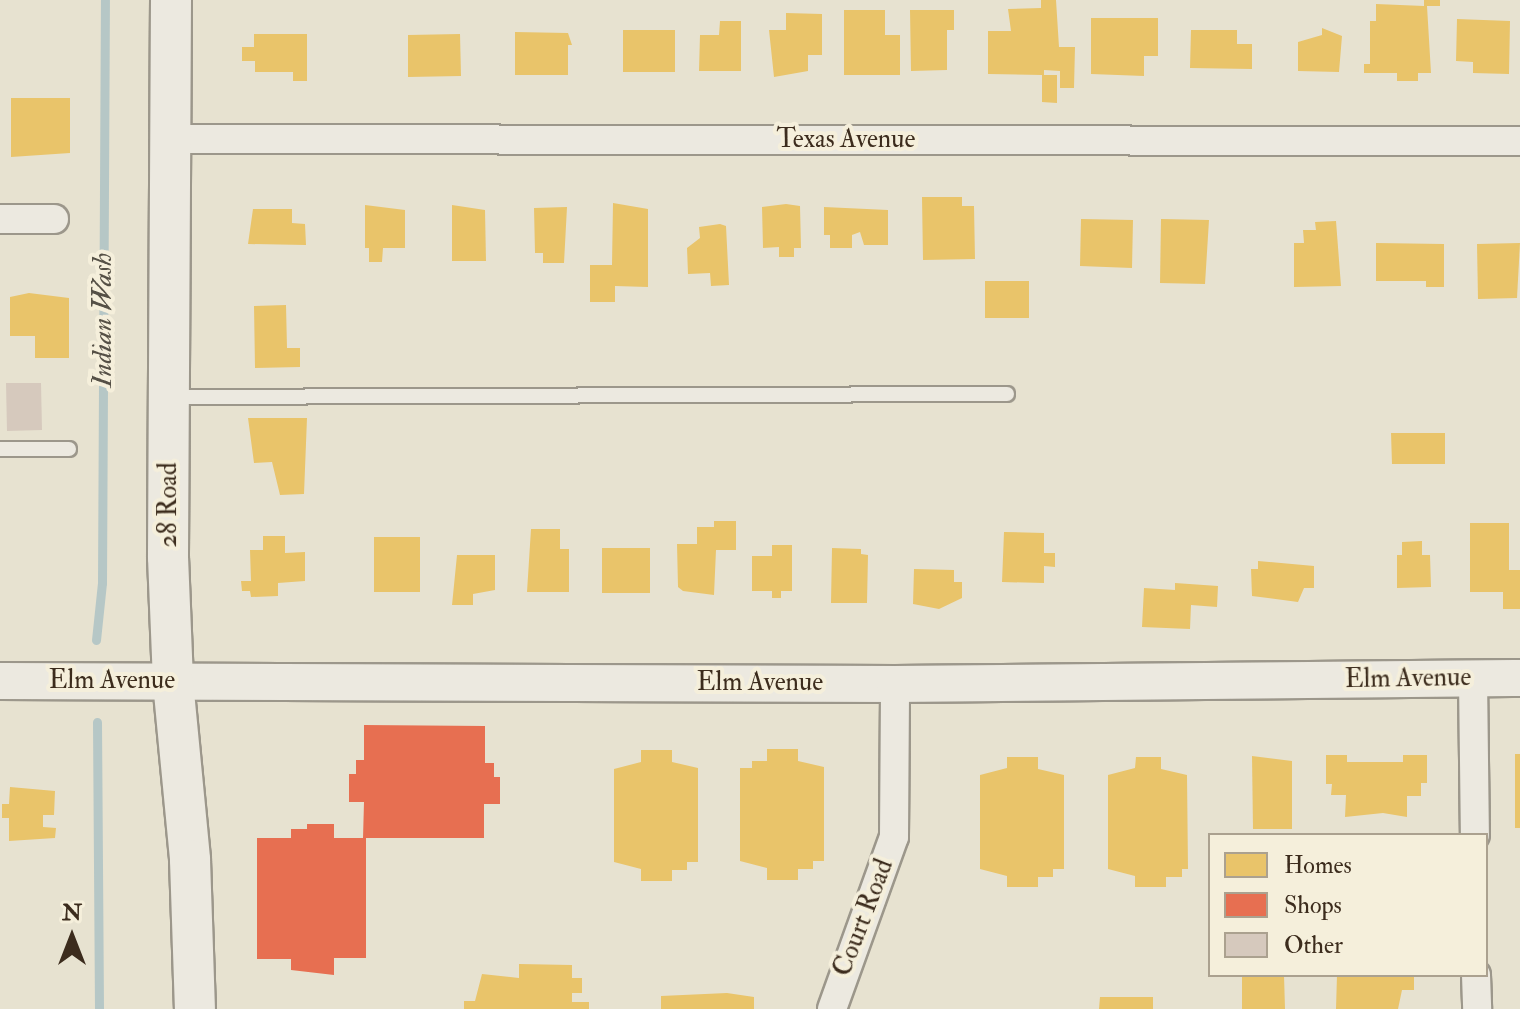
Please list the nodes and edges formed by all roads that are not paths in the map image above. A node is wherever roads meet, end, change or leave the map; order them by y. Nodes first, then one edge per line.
1 (171, 0) edge
2 (172, 139) junction
3 (1520, 141) edge
4 (0, 219) edge
5 (54, 219) dead end
6 (1007, 394) dead end
7 (169, 397) junction
8 (0, 449) edge
9 (69, 449) dead end
10 (1473, 678) junction
11 (1520, 678) edge
12 (0, 681) edge
13 (173, 682) junction
14 (895, 684) junction
15 (1475, 833) edge
16 (1476, 977) edge
17 (195, 1009) edge
18 (832, 1009) edge
19 (1477, 1009) edge

1 - 2 main road, 28 Road
2 - 3 street, Texas Avenue
2 - 7 main road, 28 Road
4 - 5 street
6 - 7 lane
7 - 13 main road, 28 Road
8 - 9 lane
10 - 11 street, Elm Avenue
10 - 14 street, Elm Avenue
10 - 15 street
12 - 13 street, Elm Avenue
13 - 14 street, Elm Avenue
13 - 17 main road, 28 Road
14 - 18 street, Court Road
16 - 19 street

